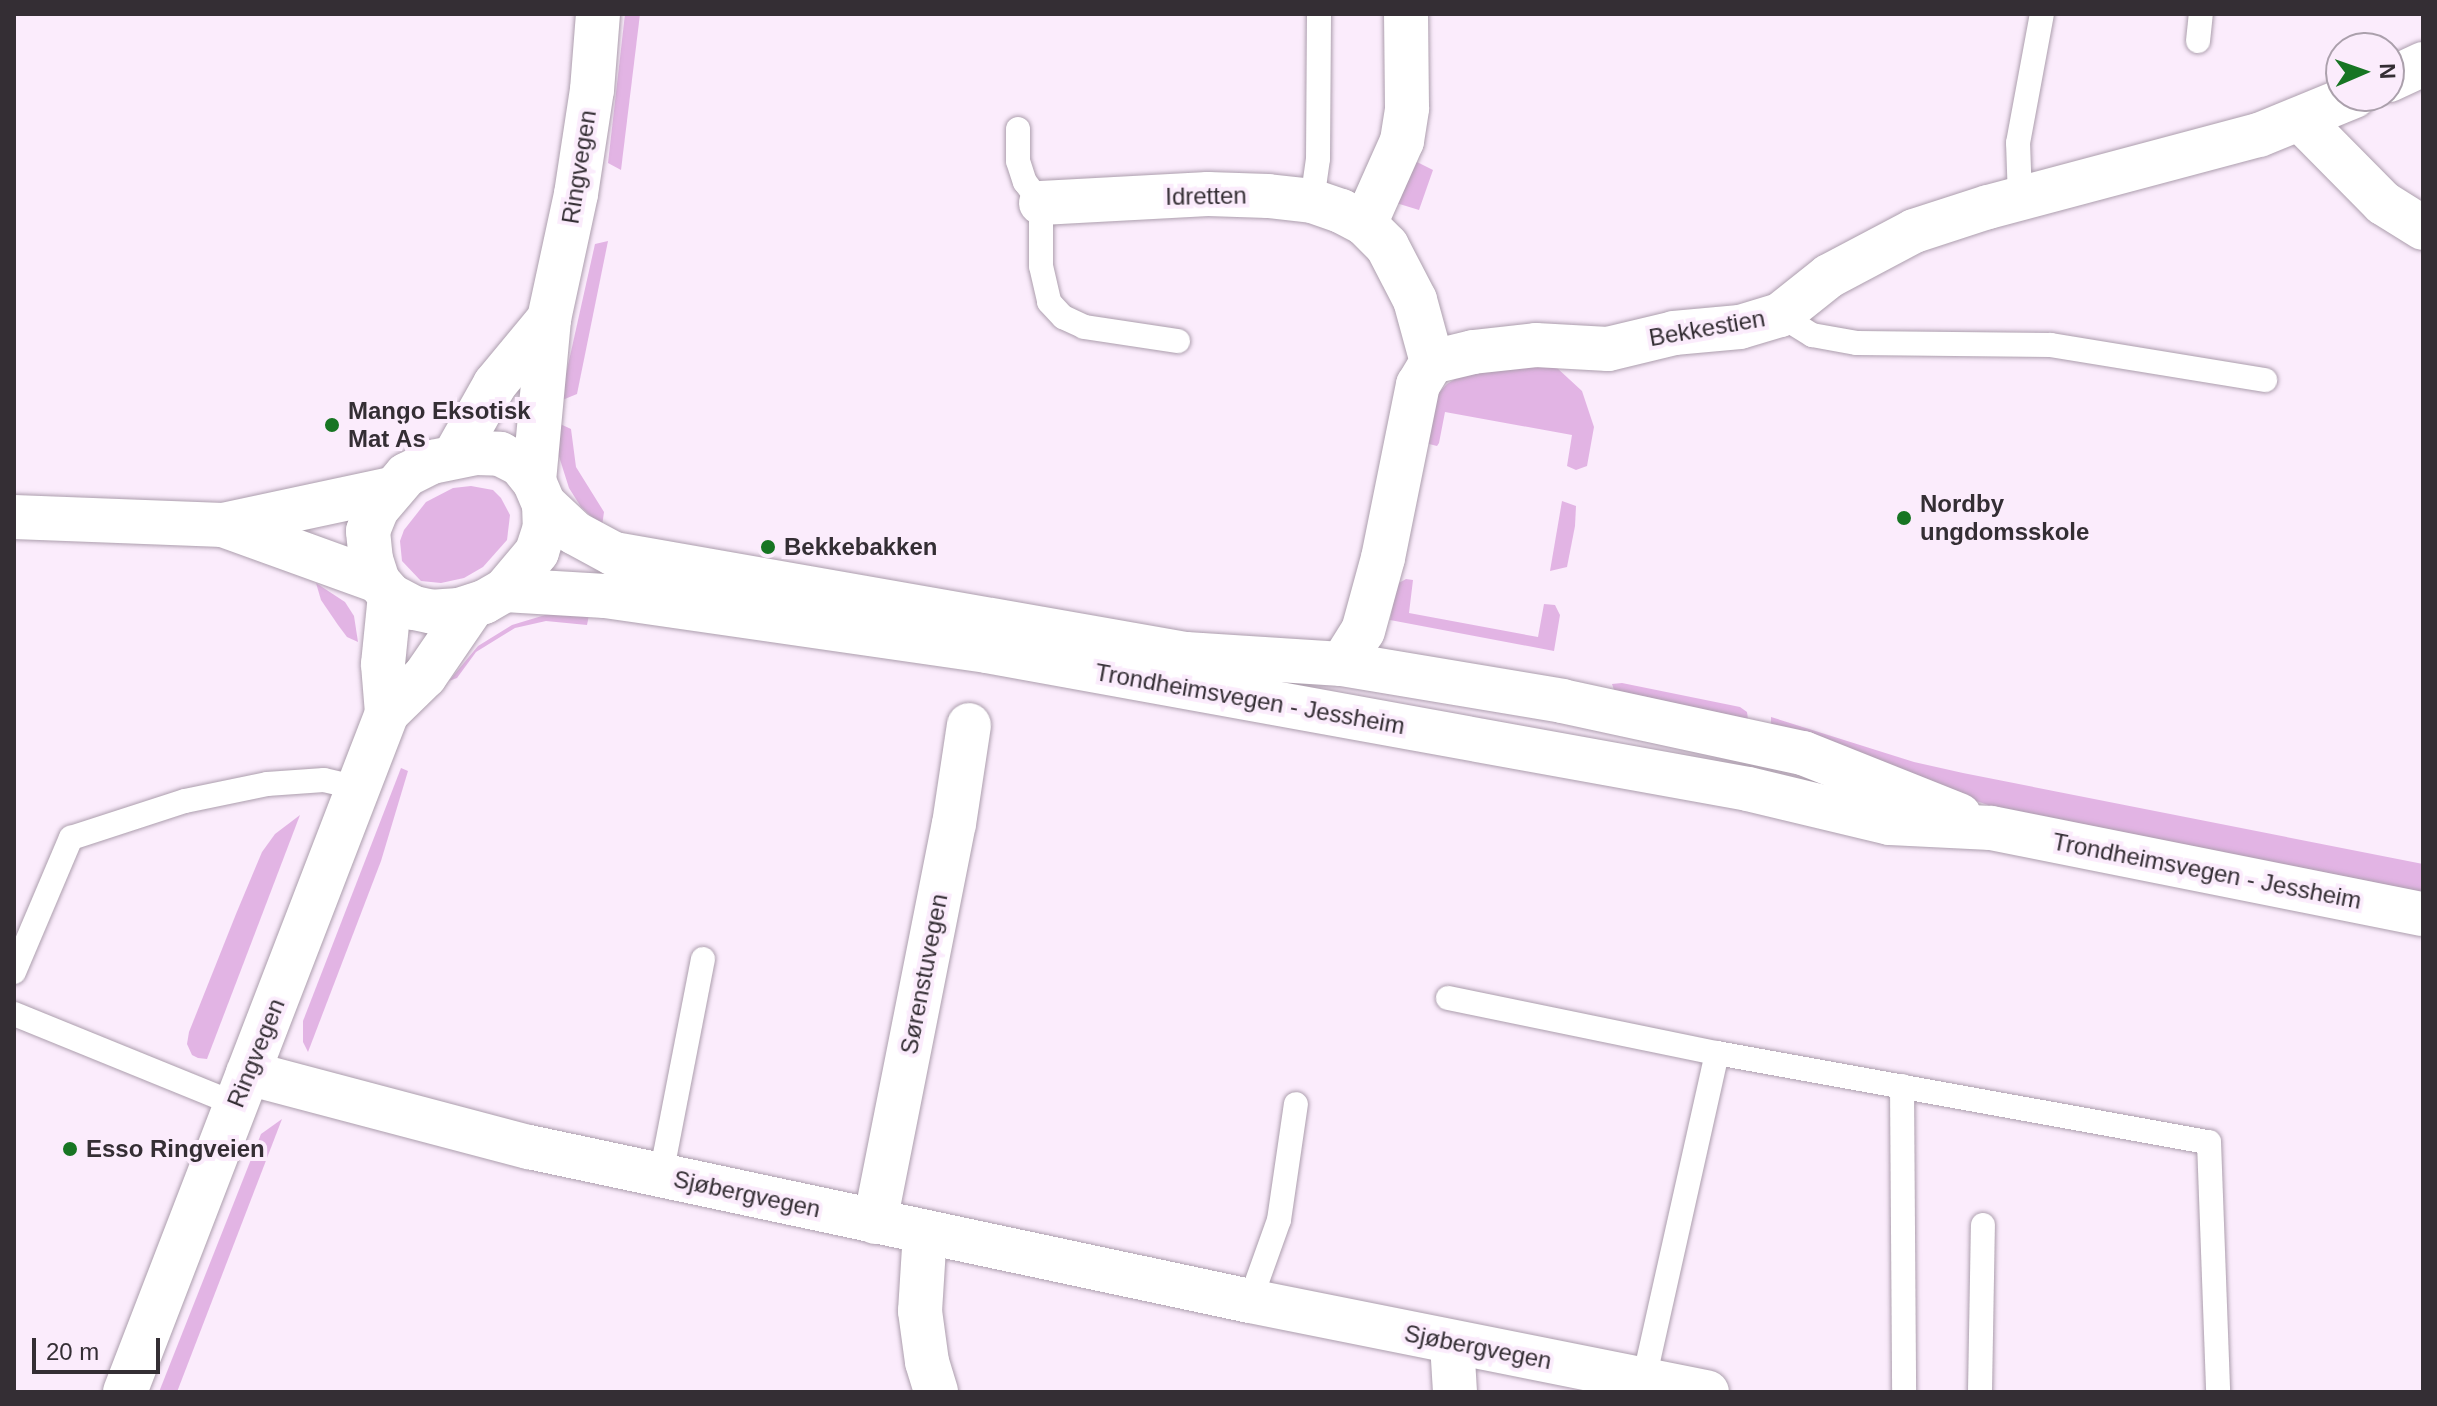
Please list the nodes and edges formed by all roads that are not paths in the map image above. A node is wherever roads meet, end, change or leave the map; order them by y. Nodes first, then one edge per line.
1 (598, 14) edge
2 (1319, 14) edge
3 (1406, 14) edge
4 (2042, 14) edge
5 (2201, 14) edge
6 (2198, 41) dead end
7 (2325, 109) edge
8 (2301, 120) junction
9 (1018, 129) dead end
10 (2020, 199) junction
11 (1312, 201) junction
12 (1041, 203) junction
13 (1365, 224) junction
14 (2423, 228) edge
15 (1780, 315) junction
16 (549, 319) junction
17 (1178, 341) dead end
18 (1432, 362) junction
19 (2265, 380) dead end
20 (455, 455) junction
21 (391, 489) junction
22 (539, 493) junction
23 (14, 517) edge
24 (223, 525) junction
25 (384, 588) junction
26 (489, 598) junction
27 (1342, 664) junction
28 (387, 713) junction
29 (969, 725) dead end
30 (360, 788) junction
31 (1991, 828) junction
32 (2423, 914) edge
33 (703, 959) dead end
34 (14, 972) edge
35 (1448, 998) dead end
36 (14, 1014) edge
37 (1717, 1053) junction
38 (1902, 1086) junction
39 (242, 1088) junction
40 (1296, 1104) dead end
41 (661, 1175) junction
42 (875, 1222) junction
43 (1983, 1225) dead end
44 (925, 1232) junction
45 (1250, 1301) junction
46 (1452, 1343) junction
47 (1644, 1380) junction
48 (125, 1392) edge
49 (936, 1392) edge
50 (1455, 1392) edge
51 (1707, 1392) edge
52 (1904, 1392) edge
53 (1980, 1392) edge
54 (2218, 1392) edge

1 - 16 main road, Ringvegen
2 - 11 lane
3 - 13 main road
4 - 10 lane
5 - 6 lane
7 - 8 main road, Bekkestien
8 - 10 main road, Bekkestien
8 - 14 main road
9 - 12 lane
10 - 15 main road, Bekkestien
11 - 12 main road, Idretten
11 - 13 main road, Idretten
12 - 17 lane
13 - 18 main road, Idretten
15 - 18 main road, Bekkestien
15 - 19 lane
16 - 20 main road, Ringvegen
16 - 22 main road, Ringvegen
18 - 27 main road
20 - 21 main road
20 - 22 main road
21 - 24 main road
21 - 25 main road
22 - 26 main road
22 - 27 main road, Trondheimsvegen - Jessheim
23 - 24 main road
24 - 25 main road
25 - 26 main road
25 - 28 main road, Ringvegen
26 - 28 main road, Ringvegen
26 - 31 main road, Trondheimsvegen - Jessheim
27 - 31 main road, Trondheimsvegen - Jessheim
28 - 30 main road, Ringvegen
29 - 42 main road, Sørenstuvegen
30 - 34 lane
30 - 39 main road, Ringvegen
31 - 32 main road, Trondheimsvegen - Jessheim
33 - 41 lane
35 - 37 lane
36 - 39 lane
37 - 38 lane
37 - 47 lane
38 - 52 lane
38 - 54 lane
39 - 41 main road, Sjøbergvegen
39 - 48 main road, Ringvegen
40 - 45 lane
41 - 42 main road, Sjøbergvegen
42 - 44 main road, Sjøbergvegen
43 - 53 lane
44 - 45 main road, Sjøbergvegen
44 - 49 main road
45 - 46 main road, Sjøbergvegen
46 - 47 main road, Sjøbergvegen
46 - 50 main road
47 - 51 main road, Sjøbergvegen

